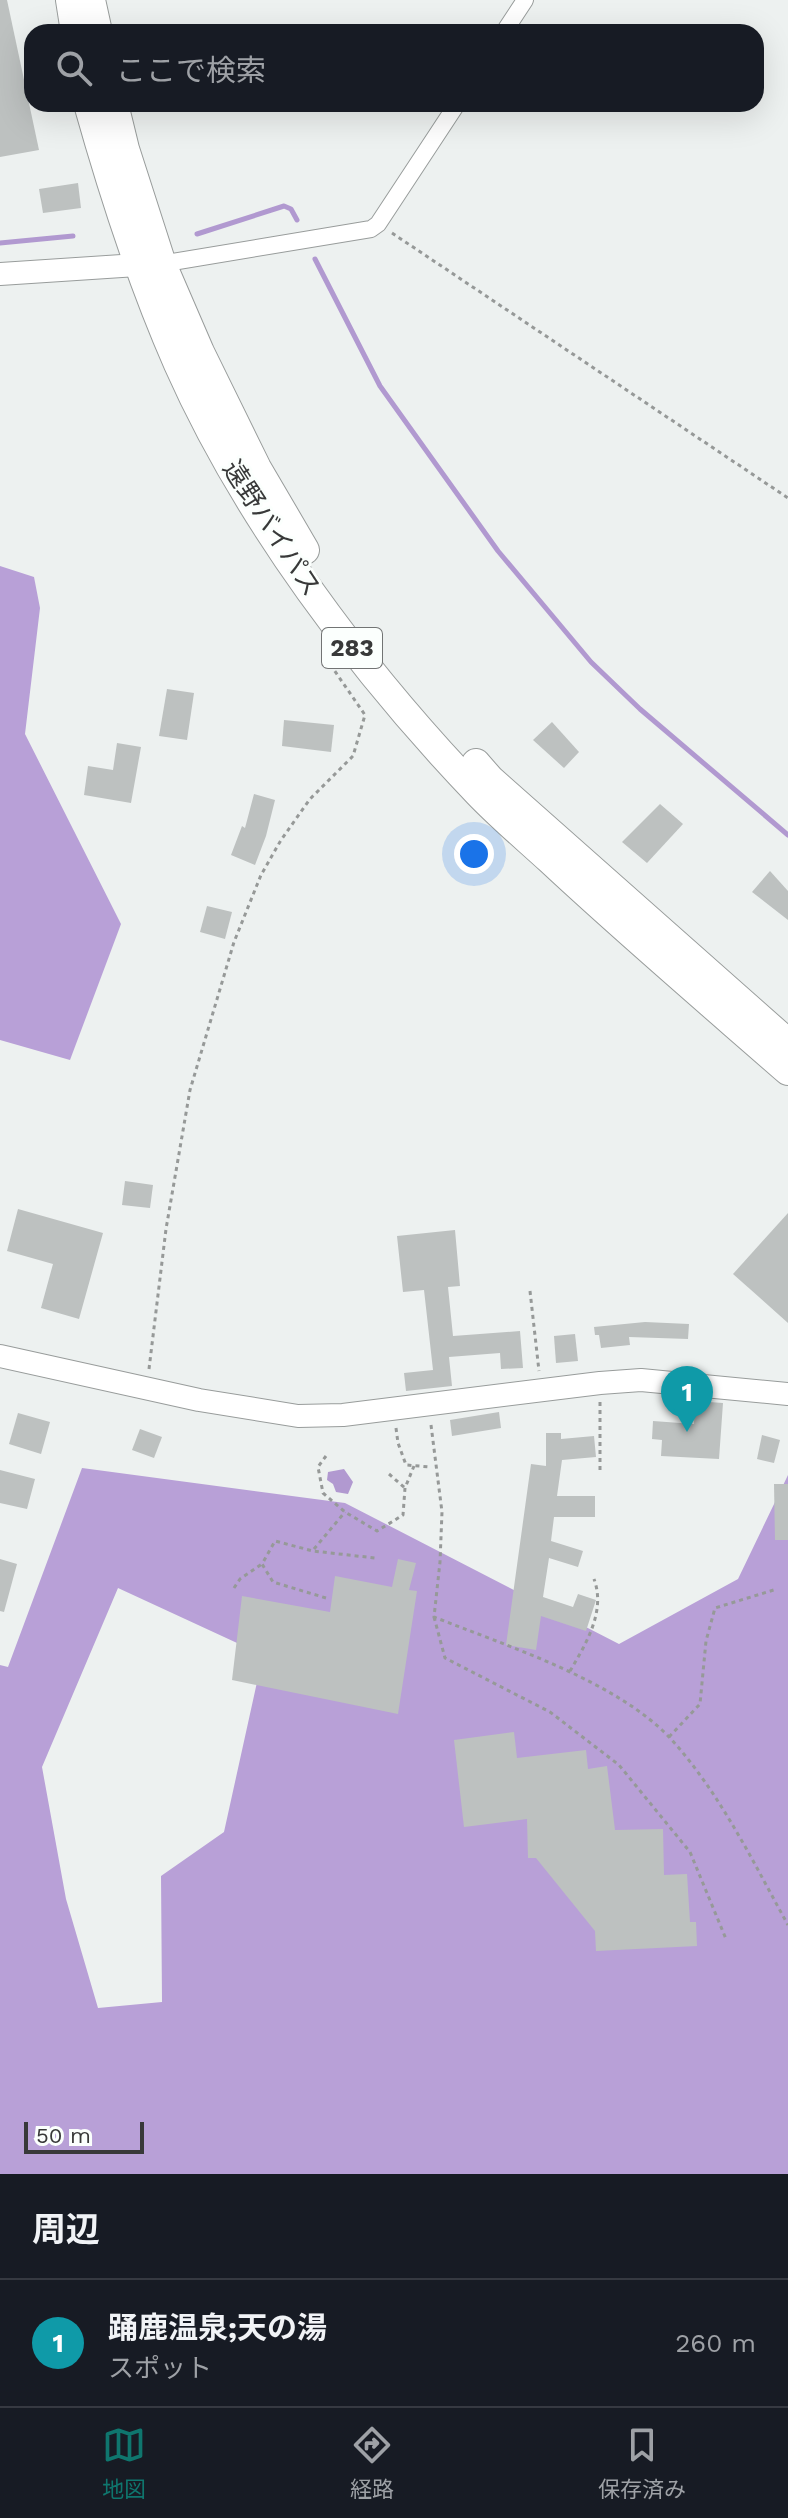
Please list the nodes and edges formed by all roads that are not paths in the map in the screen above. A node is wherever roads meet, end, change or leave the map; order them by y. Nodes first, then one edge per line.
1 (70, 0) edge
2 (91, 0) edge
3 (525, 0) edge
4 (74, 24) edge
5 (96, 24) edge
6 (509, 24) edge
7 (91, 112) edge
8 (116, 112) edge
9 (452, 112) edge
10 (149, 265) junction
11 (0, 274) edge
12 (700, 980) junction
13 (788, 1043) edge
14 (788, 1071) edge
15 (1, 1360) edge
16 (788, 1394) edge

1 - 4 highway
2 - 5 highway
3 - 6 street
7 - 10 highway, 遠野バイパス / 283
8 - 10 highway, 遠野バイパス / 283
9 - 10 street
10 - 11 street
10 - 12 highway, 遠野バイパス / 283
10 - 12 highway, 遠野バイパス / 283
12 - 13 highway, 遠野バイパス / 283
12 - 14 highway, 遠野バイパス / 283
15 - 16 street

